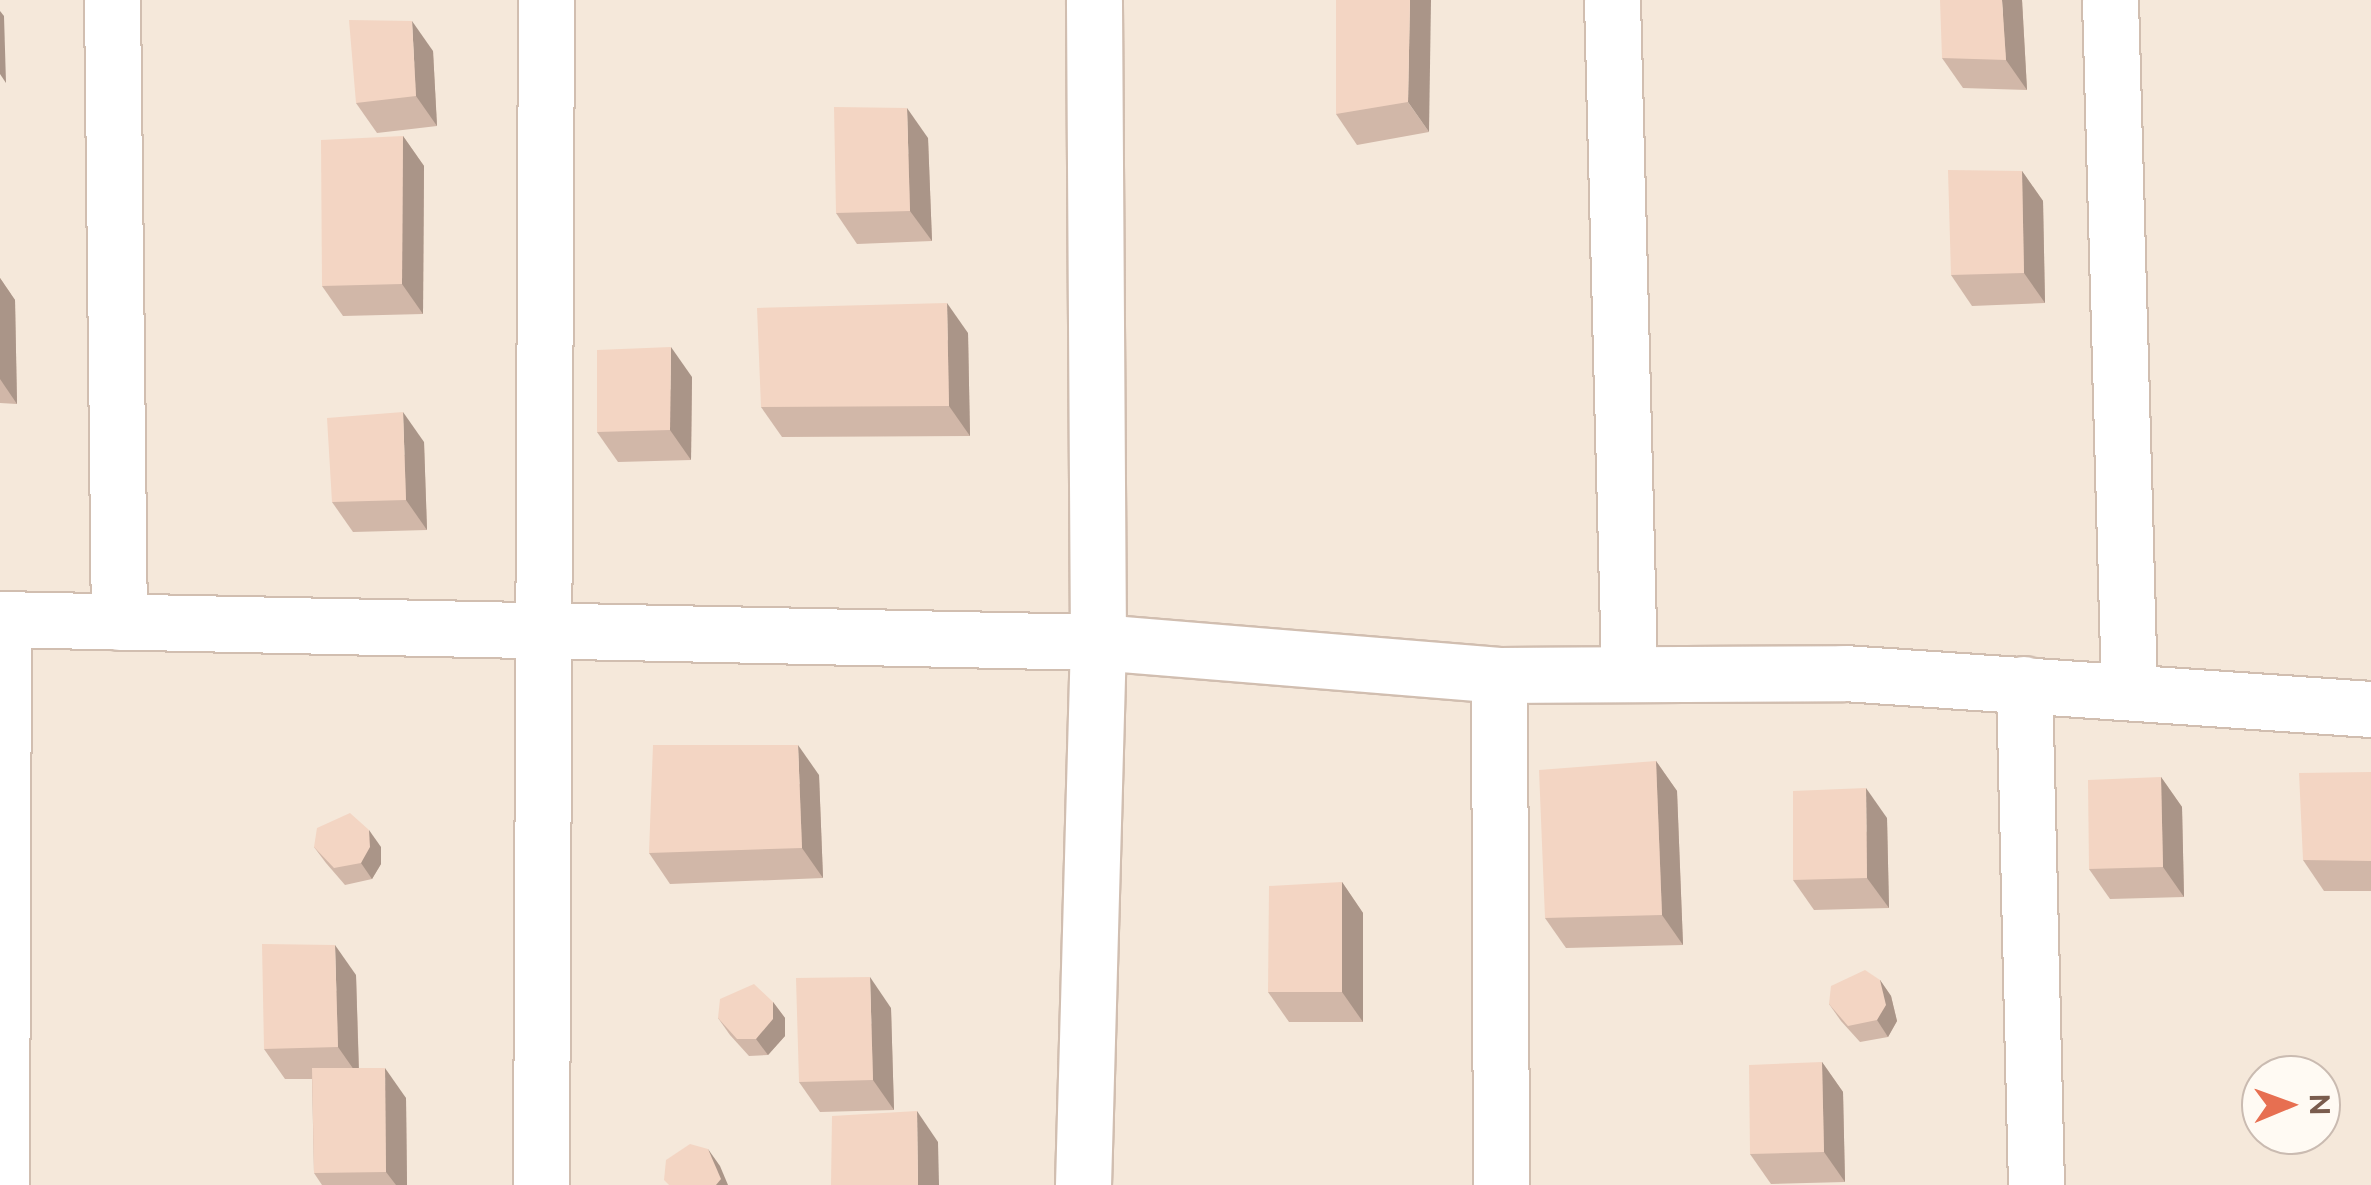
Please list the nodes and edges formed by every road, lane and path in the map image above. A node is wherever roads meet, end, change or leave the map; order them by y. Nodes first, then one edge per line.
1 (112, 0) edge
2 (546, 0) edge
3 (1094, 0) edge
4 (1612, 0) edge
5 (2110, 0) edge
6 (2, 619) edge
7 (120, 622) junction
8 (546, 631) junction
9 (1098, 642) junction
10 (1630, 669) junction
11 (1499, 676) junction
12 (2024, 684) junction
13 (2129, 688) junction
14 (2371, 709) edge
15 (1, 1185) edge
16 (541, 1185) edge
17 (1083, 1185) edge
18 (1501, 1185) edge
19 (2036, 1185) edge

1 - 7 street
2 - 8 street
3 - 9 street
4 - 10 street
5 - 13 street
6 - 7 street
6 - 15 street
7 - 8 street
8 - 9 street
8 - 16 street
9 - 11 street
9 - 17 street
10 - 11 street
10 - 12 street
11 - 18 street
12 - 13 street
12 - 19 street
13 - 14 street

